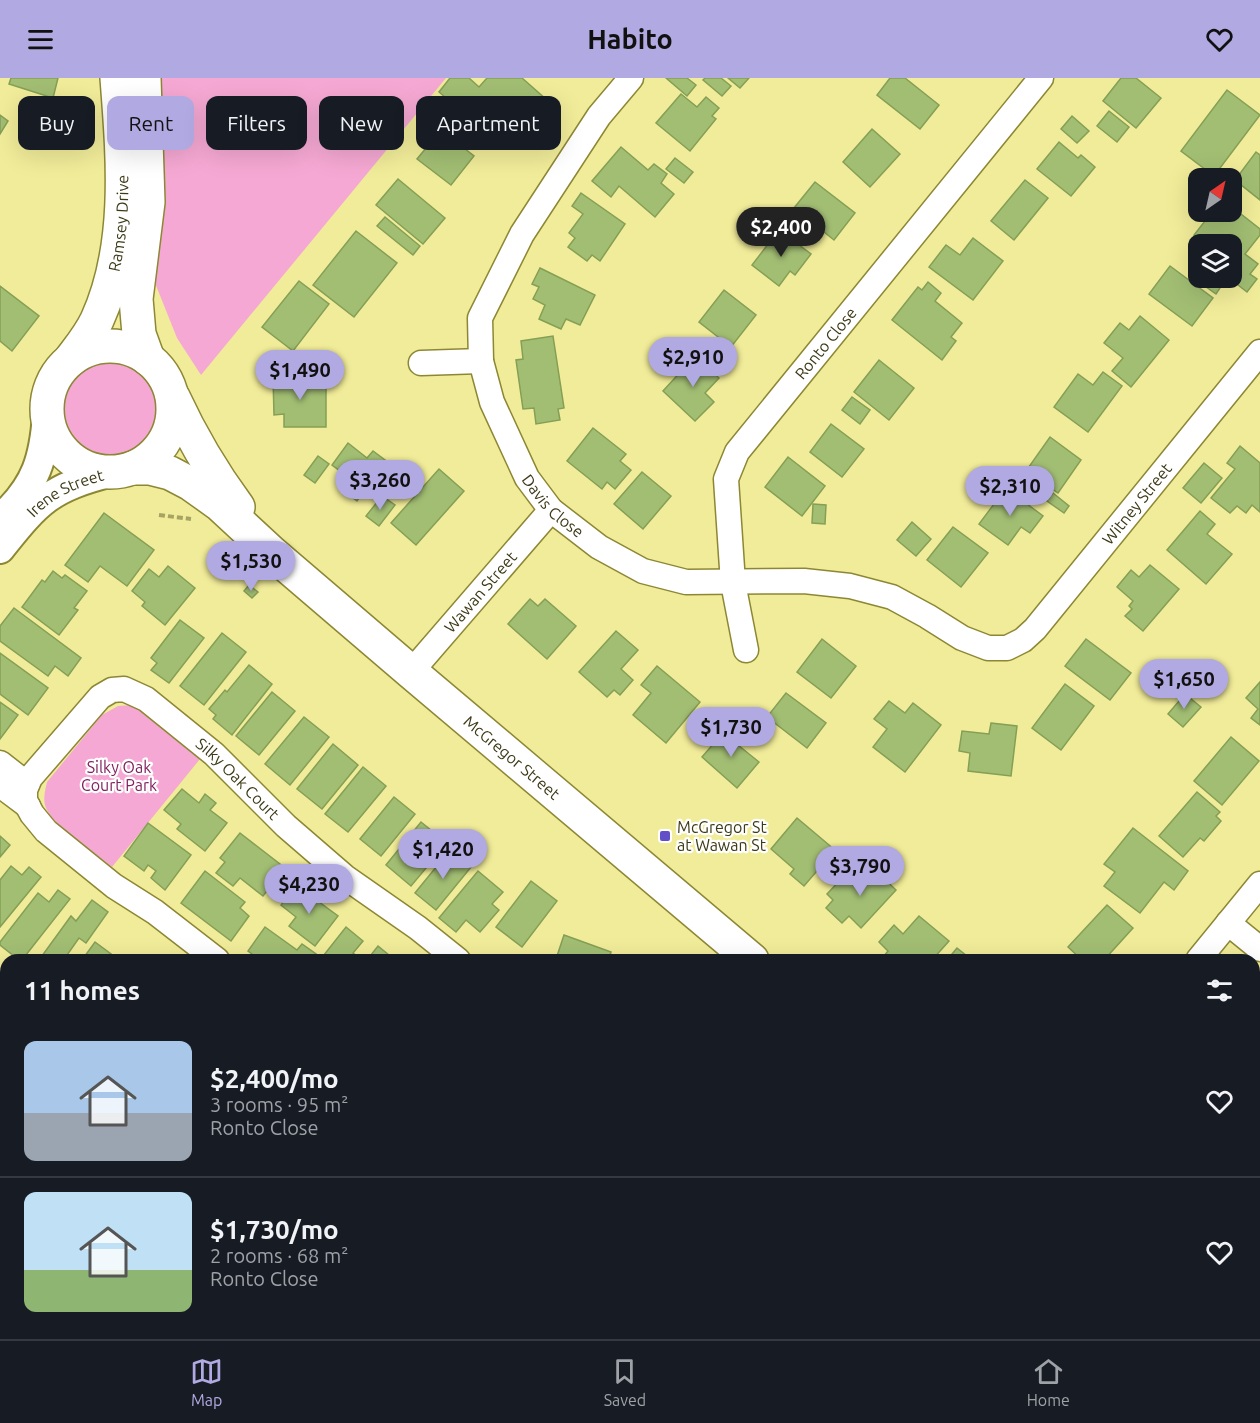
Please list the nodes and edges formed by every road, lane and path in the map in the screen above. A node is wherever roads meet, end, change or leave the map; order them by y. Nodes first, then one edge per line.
1 (117, 78) edge
2 (144, 78) edge
3 (631, 78) edge
4 (1041, 78) edge
5 (1260, 352) edge
6 (71, 359) junction
7 (148, 359) junction
8 (482, 361) junction
9 (420, 363) dead end
10 (171, 392) junction
11 (47, 415) junction
12 (122, 470) junction
13 (551, 510) junction
14 (0, 518) edge
15 (0, 549) edge
16 (272, 553) junction
17 (733, 583) junction
18 (1007, 648) joint
19 (746, 650) dead end
20 (411, 672) junction
21 (0, 763) edge
22 (0, 785) edge
23 (27, 795) junction
24 (1260, 884) edge
25 (1228, 923) junction
26 (1260, 949) edge
27 (209, 954) edge
28 (450, 954) edge
29 (745, 954) edge
30 (1203, 954) edge

1 - 6 main road, Ramsey Drive
2 - 7 main road, Ramsey Drive
3 - 8 street, Davis Close
4 - 17 street, Ronto Close
5 - 18 street, Witney Street
6 - 7 main road
6 - 11 main road
7 - 10 main road
8 - 9 street
8 - 13 street, Davis Close
10 - 12 main road
10 - 16 main road, McGregor Street
11 - 12 main road
11 - 14 street, Irene Street
12 - 15 street, Irene Street
12 - 16 main road, McGregor Street
13 - 17 street, Davis Close
13 - 20 street, Wawan Street
16 - 20 main road, McGregor Street
17 - 18 street, Davis Close
17 - 19 street, Ronto Close
20 - 29 main road, McGregor Street
21 - 23 street
22 - 23 street
23 - 27 street
23 - 28 street, Silky Oak Court
24 - 25 street
25 - 26 street
25 - 30 street

